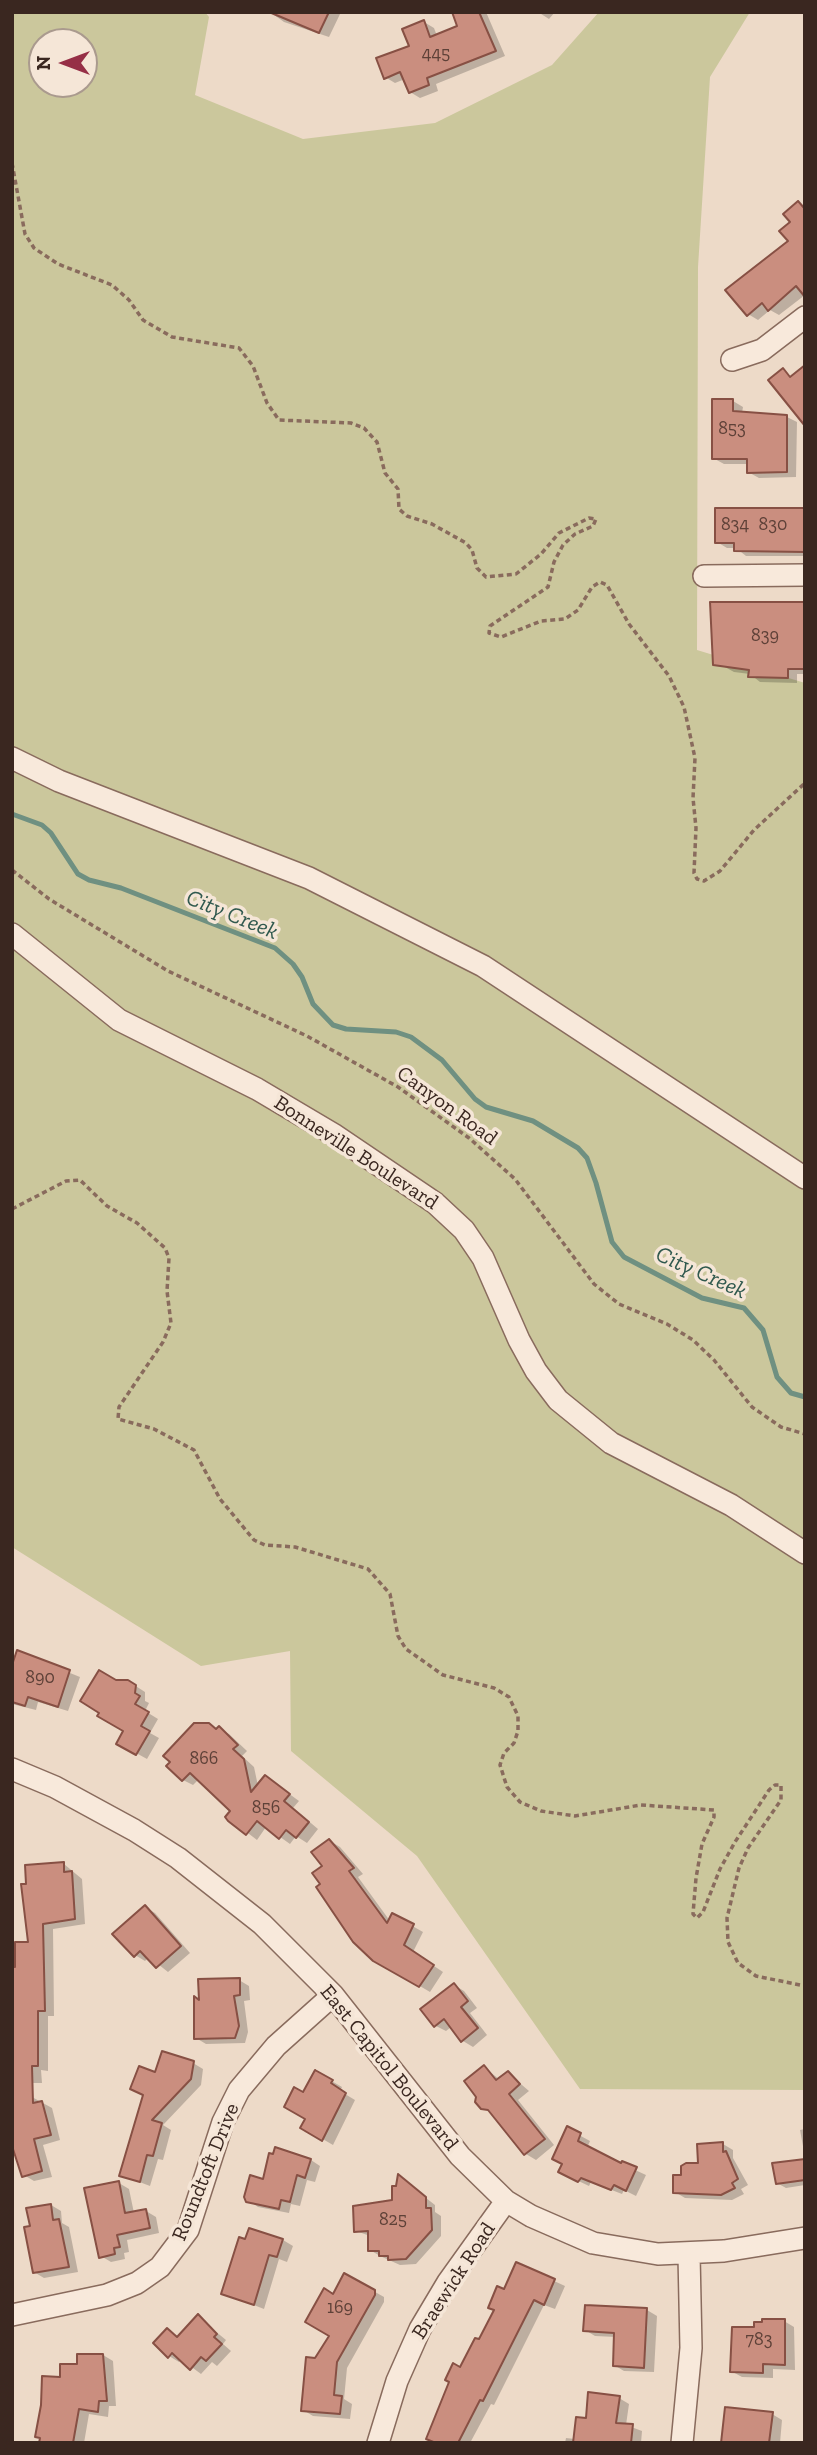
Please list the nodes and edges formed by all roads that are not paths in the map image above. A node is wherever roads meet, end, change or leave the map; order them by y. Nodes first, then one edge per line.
1 (805, 317) edge
2 (732, 360) dead end
3 (805, 575) edge
4 (704, 576) dead end
5 (12, 758) edge
6 (12, 934) edge
7 (805, 1178) edge
8 (805, 1553) edge
9 (12, 1769) edge
10 (333, 1995) junction
11 (506, 2201) junction
12 (805, 2238) edge
13 (689, 2255) junction
14 (12, 2315) edge
15 (378, 2443) edge
16 (682, 2443) edge

1 - 2 street
3 - 4 street
5 - 7 street
6 - 8 street, Bonneville Boulevard
9 - 10 street, East Capitol Boulevard
10 - 11 street, East Capitol Boulevard
10 - 14 street, Roundtoft Drive
11 - 13 street, East Capitol Boulevard
11 - 15 street, Braewick Road
12 - 13 street, East Capitol Boulevard
13 - 16 street

